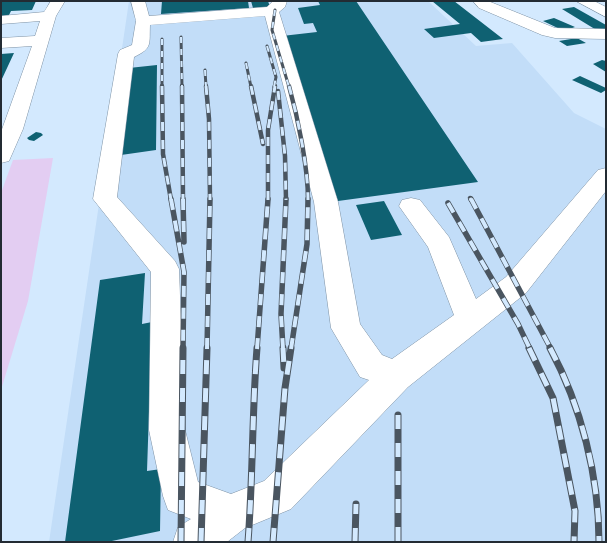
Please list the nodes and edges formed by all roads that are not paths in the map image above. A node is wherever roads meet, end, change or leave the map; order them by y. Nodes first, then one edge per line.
1 (480, 1) edge
2 (583, 1) edge
3 (275, 6) edge
4 (53, 9) edge
5 (141, 11) edge
6 (606, 13) edge
7 (1, 20) edge
8 (606, 34) edge
9 (41, 40) junction
10 (1, 43) edge
11 (1, 156) edge
12 (606, 175) edge
13 (412, 206) dead end
14 (470, 319) junction
15 (396, 376) junction
16 (231, 514) junction
17 (193, 542) edge

1 - 8 street
2 - 6 street
3 - 5 street
3 - 15 street
4 - 7 street
4 - 9 street
5 - 16 street
9 - 10 street
9 - 11 street
12 - 14 street
13 - 14 street
14 - 15 street
15 - 16 street
16 - 17 street

